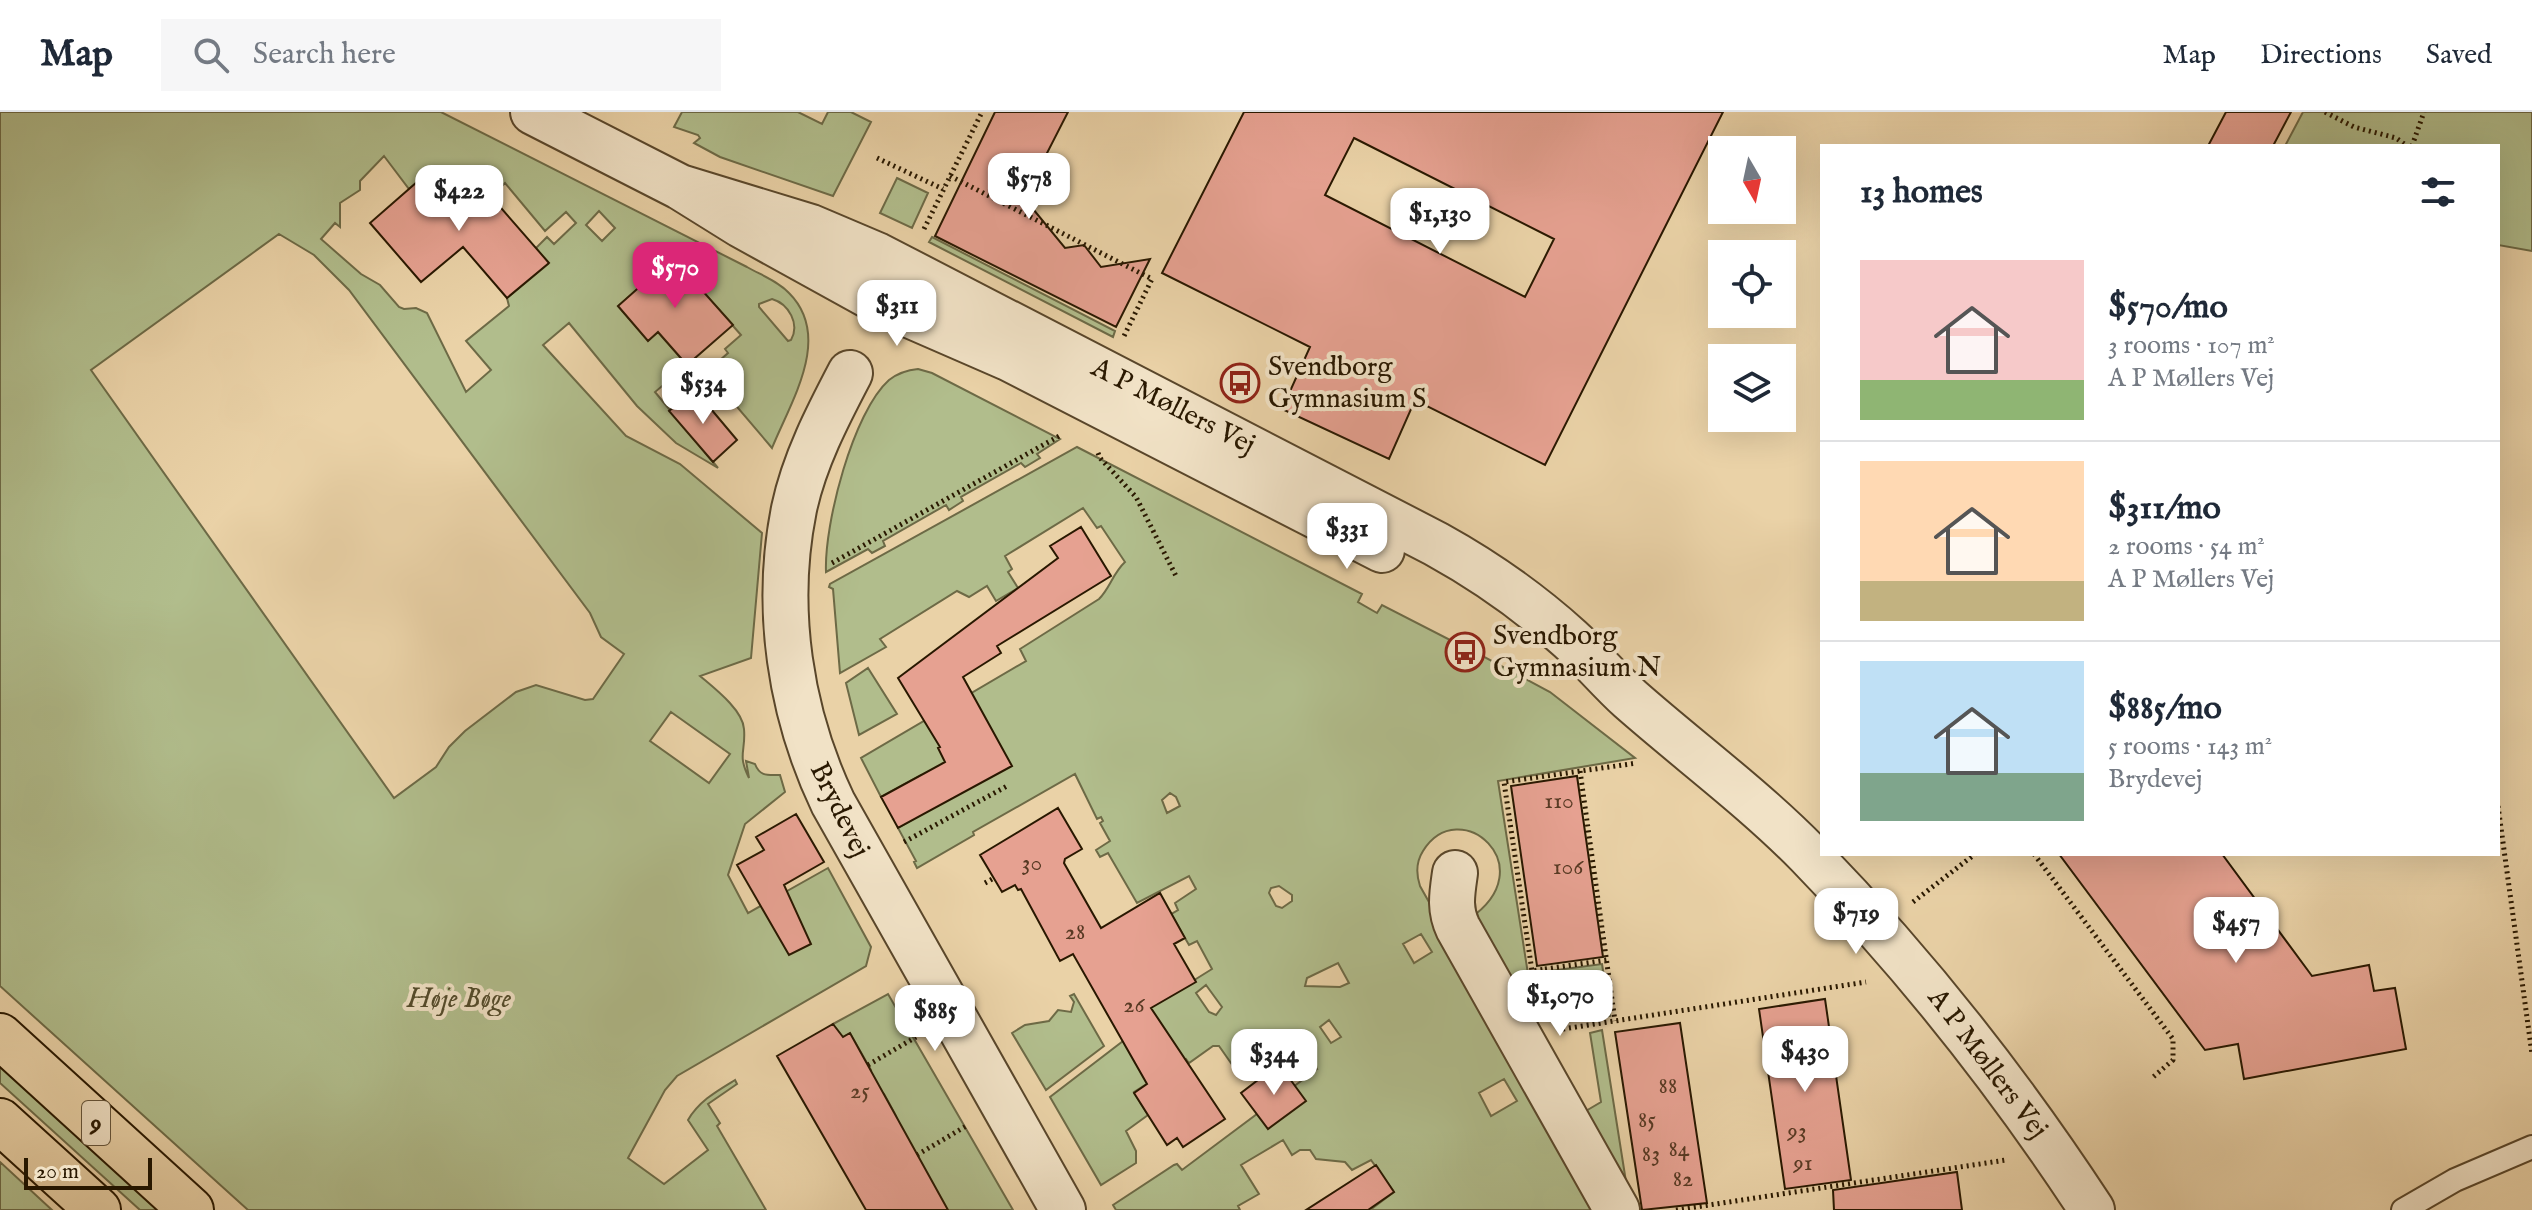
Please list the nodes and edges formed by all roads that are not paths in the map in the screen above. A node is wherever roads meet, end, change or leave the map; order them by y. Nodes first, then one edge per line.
1 (533, 112) edge
2 (850, 373) dead end
3 (1455, 873) dead end
4 (0, 1036) edge
5 (0, 1121) edge
6 (2532, 1147) edge
7 (98, 1210) edge
8 (191, 1210) edge
9 (1063, 1210) edge
10 (1617, 1210) edge
11 (2092, 1210) edge
12 (2403, 1210) edge

1 - 11 street, A P Møllers Vej
2 - 9 street, Brydevej
3 - 10 street
4 - 8 main road, 9
5 - 7 main road, 9
6 - 12 lane

